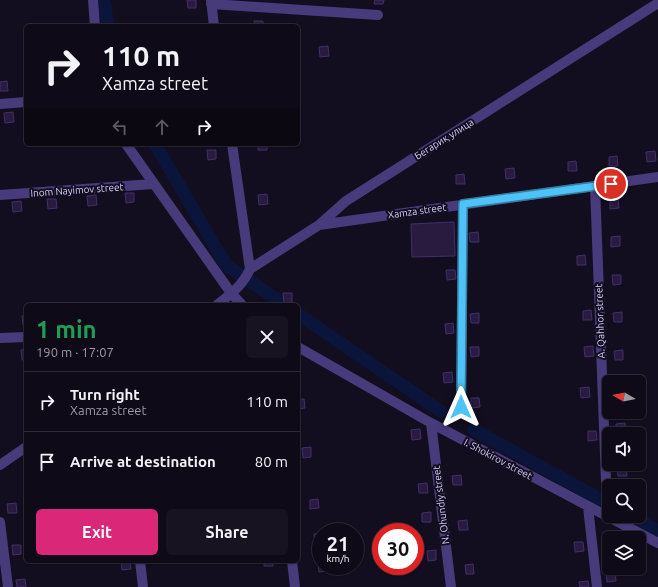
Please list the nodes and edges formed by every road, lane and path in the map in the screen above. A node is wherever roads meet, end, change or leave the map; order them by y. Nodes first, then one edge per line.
1 (93, 0) edge
2 (211, 2) edge
3 (658, 3) edge
4 (378, 15) dead end
5 (95, 24) edge
6 (214, 24) edge
7 (24, 102) edge
8 (0, 104) edge
9 (127, 146) edge
10 (232, 146) edge
11 (658, 177) edge
12 (153, 184) junction
13 (595, 186) junction
14 (0, 195) edge
15 (463, 204) junction
16 (319, 225) junction
17 (245, 278) junction
18 (231, 293) junction
19 (219, 303) edge
20 (240, 303) edge
21 (24, 337) edge
22 (0, 338) edge
23 (300, 348) edge
24 (461, 407) dead end
25 (431, 423) junction
26 (24, 448) edge
27 (0, 465) edge
28 (606, 479) edge
29 (588, 507) junction
30 (0, 522) edge
31 (658, 544) edge
32 (140, 563) edge
33 (292, 563) edge
34 (8, 587) edge
35 (143, 587) edge
36 (295, 587) edge
37 (451, 587) edge
38 (597, 587) edge

1 - 5 street
2 - 4 street
2 - 6 street
3 - 16 street, Бегариқ улица
7 - 8 street
9 - 12 street
10 - 17 street
11 - 13 street, Xamza street
12 - 14 street, Inom Nayimov street
12 - 18 street
13 - 15 street, Xamza street
13 - 28 street, A. Qahhor street
15 - 16 street, Xamza street
15 - 24 street
16 - 17 street, Бегариқ улица
17 - 18 street, Бегариқ улица
18 - 19 street, Бегариқ улица
18 - 20 street
21 - 22 street
23 - 25 street, I. Shokirov street
25 - 29 street, I. Shokirov street
25 - 37 street, N. Ohundiy street
26 - 27 street
29 - 31 street, I. Shokirov street
29 - 38 street
30 - 34 street
32 - 35 street
33 - 36 street

